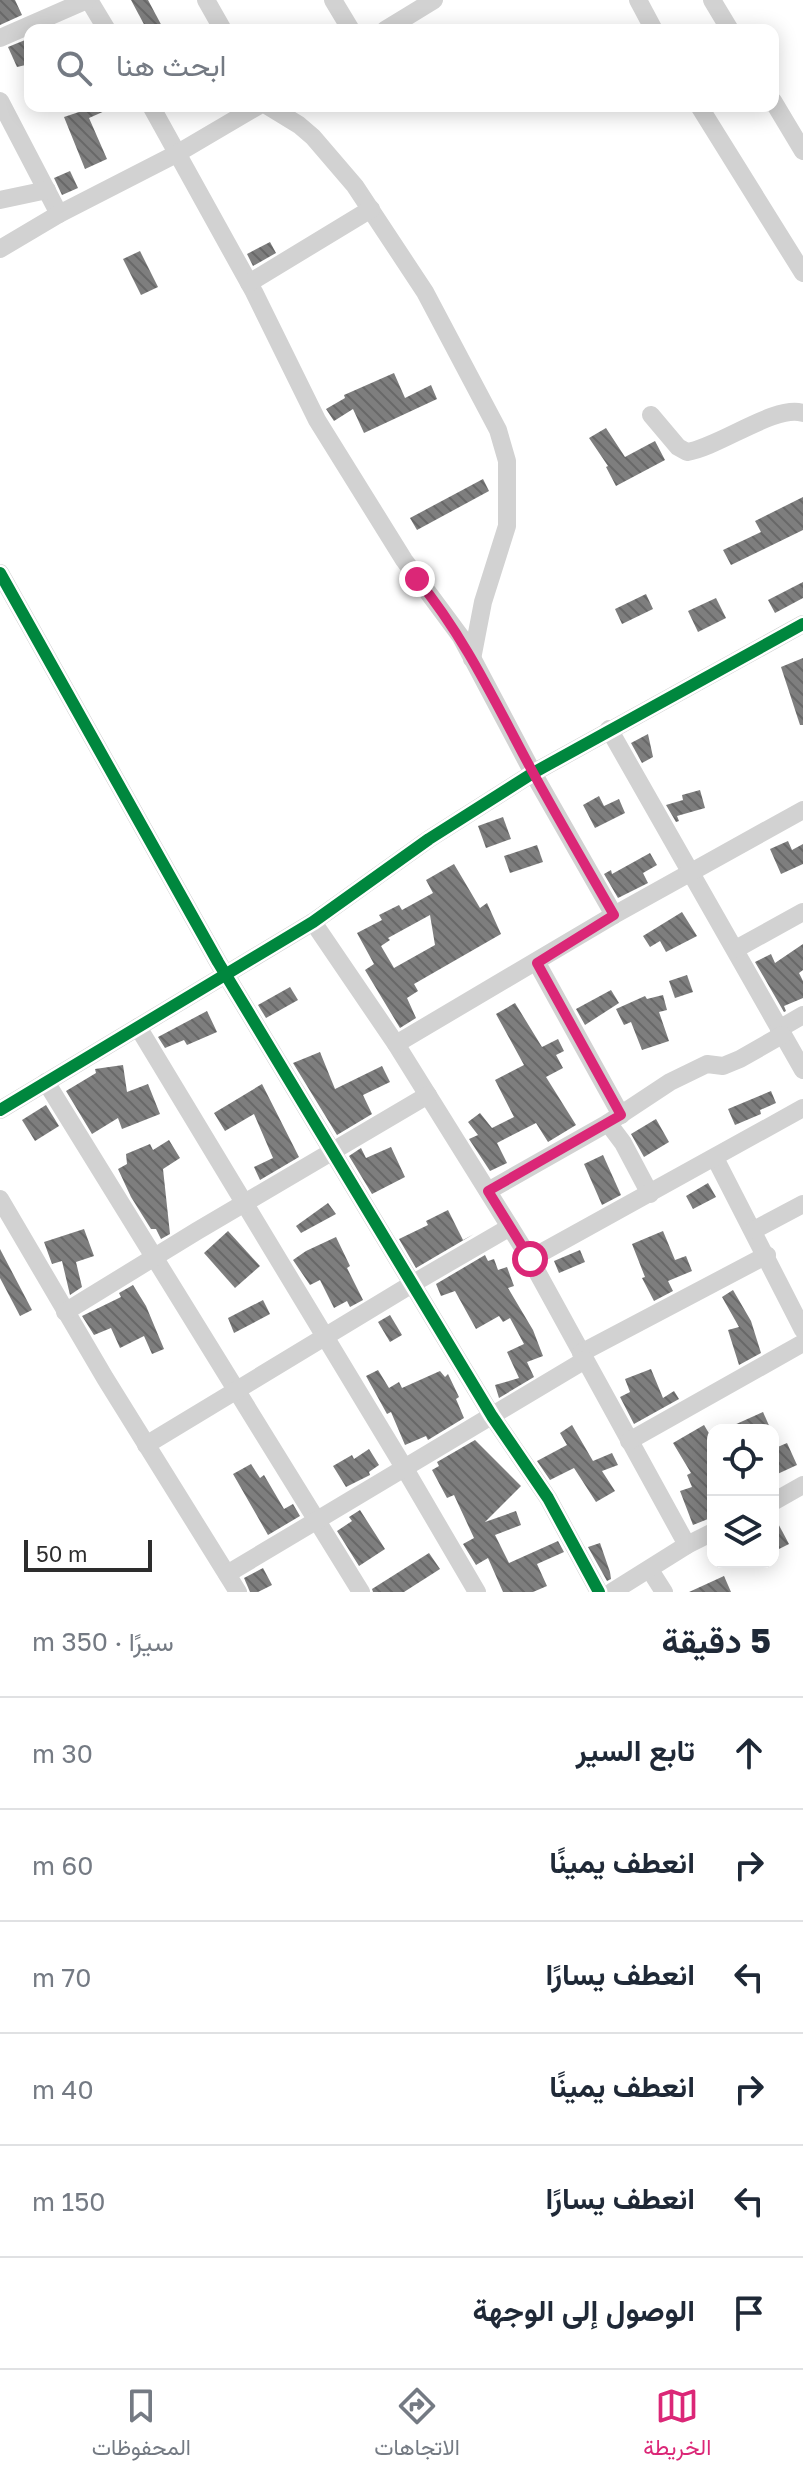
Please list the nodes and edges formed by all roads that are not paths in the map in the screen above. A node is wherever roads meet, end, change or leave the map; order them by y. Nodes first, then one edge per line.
1 (88, 0) edge
2 (206, 0) edge
3 (333, 0) edge
4 (434, 0) edge
5 (638, 0) edge
6 (712, 0) edge
7 (32, 24) edge
8 (103, 24) edge
9 (220, 24) edge
10 (347, 24) edge
11 (395, 24) edge
12 (651, 24) edge
13 (726, 24) edge
14 (24, 28) edge
15 (0, 38) edge
16 (0, 101) edge
17 (779, 111) edge
18 (154, 112) edge
19 (248, 112) edge
20 (278, 112) edge
21 (703, 112) edge
22 (803, 151) edge
23 (178, 153) junction
24 (47, 190) junction
25 (0, 200) edge
26 (371, 209) junction
27 (59, 214) junction
28 (0, 249) edge
29 (803, 273) edge
30 (249, 283) junction
31 (803, 413) edge
32 (651, 415) dead end
33 (0, 573) edge
34 (803, 624) edge
35 (472, 659) junction
36 (609, 729) junction
37 (533, 773) junction
38 (803, 810) edge
39 (692, 872) junction
40 (803, 912) edge
41 (614, 915) junction
42 (313, 922) junction
43 (736, 949) junction
44 (537, 963) junction
45 (226, 975) junction
46 (803, 1015) edge
47 (138, 1027) junction
48 (780, 1032) junction
49 (396, 1044) junction
50 (803, 1070) edge
51 (46, 1082) junction
52 (428, 1095) junction
53 (803, 1108) edge
54 (0, 1110) edge
55 (615, 1119) junction
56 (332, 1151) junction
57 (715, 1158) junction
58 (488, 1191) junction
59 (650, 1194) junction
60 (0, 1199) edge
61 (243, 1204) junction
62 (803, 1204) edge
63 (510, 1227) junction
64 (754, 1230) junction
65 (767, 1255) junction
66 (156, 1257) junction
67 (530, 1259) junction
68 (412, 1284) junction
69 (65, 1312) junction
70 (803, 1330) edge
71 (324, 1337) junction
72 (803, 1343) edge
73 (583, 1357) junction
74 (238, 1391) junction
75 (492, 1416) junction
76 (629, 1441) junction
77 (146, 1445) junction
78 (405, 1469) junction
79 (803, 1485) edge
80 (779, 1499) edge
81 (318, 1520) junction
82 (707, 1535) edge
83 (687, 1545) junction
84 (650, 1570) junction
85 (227, 1574) junction
86 (238, 1592) edge
87 (361, 1592) edge
88 (477, 1592) edge
89 (599, 1592) edge
90 (612, 1592) edge
91 (664, 1592) edge

1 - 7 street
1 - 8 street
2 - 9 street
3 - 10 street
4 - 11 street
5 - 12 street
6 - 13 street
14 - 15 street
16 - 24 street
17 - 22 street
18 - 23 street
19 - 23 street
20 - 26 street
21 - 29 street
23 - 27 street
23 - 30 street
24 - 25 street
24 - 27 street
26 - 30 street
26 - 35 street
27 - 28 street
30 - 35 street
31 - 32 street
33 - 45 street
34 - 36 street
35 - 37 street
36 - 37 street
36 - 39 street
37 - 41 street
37 - 42 street
38 - 39 street
39 - 41 street
39 - 43 street
40 - 43 street
41 - 44 street
42 - 45 street
42 - 49 street
43 - 48 street
44 - 49 street
44 - 55 street
45 - 47 street
45 - 56 street
46 - 48 street
47 - 51 street
47 - 61 street
48 - 50 street
48 - 55 street
49 - 52 street
51 - 54 street
51 - 66 street
52 - 56 street
52 - 58 street
53 - 57 street
55 - 58 street
55 - 59 street
56 - 61 street
56 - 68 street
57 - 59 street
57 - 64 street
58 - 63 street
59 - 67 street
60 - 69 street
61 - 66 street
61 - 71 street
62 - 64 street
63 - 67 street
63 - 68 street
64 - 65 street
65 - 70 street
65 - 73 street
66 - 69 street
66 - 74 street
67 - 73 street
68 - 71 street
68 - 75 street
69 - 77 street
71 - 74 street
71 - 78 street
72 - 76 street
73 - 75 street
73 - 76 street
74 - 77 street
74 - 81 street
75 - 78 street
75 - 89 street
76 - 83 street
77 - 85 street
78 - 81 street
78 - 88 street
79 - 80 street
81 - 85 street
81 - 87 street
82 - 83 street
83 - 84 street
84 - 90 street
84 - 91 street
85 - 86 street

